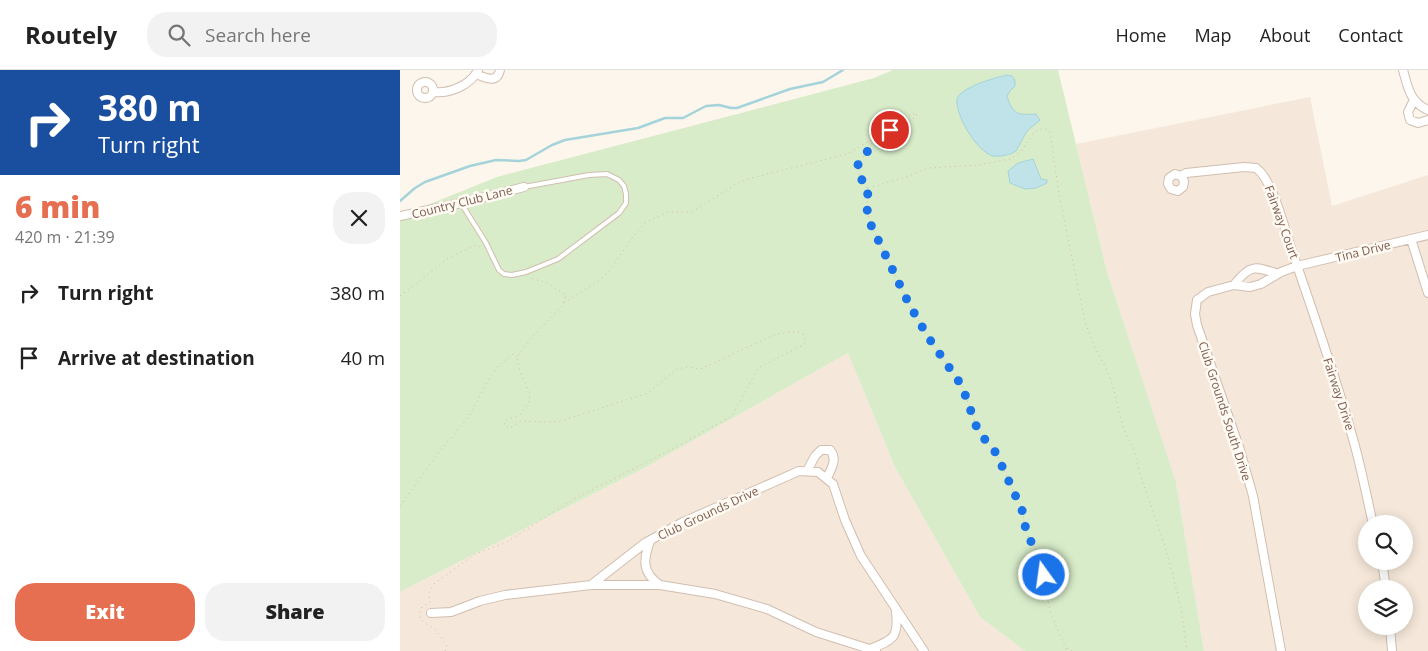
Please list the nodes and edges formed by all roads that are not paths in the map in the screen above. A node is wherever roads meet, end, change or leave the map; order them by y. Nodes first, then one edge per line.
1 (500, 70) edge
2 (1403, 70) edge
3 (477, 72) edge
4 (434, 92) dead end
5 (1414, 100) junction
6 (1428, 110) edge
7 (1428, 120) edge
8 (1181, 176) dead end
9 (524, 186) joint
10 (461, 204) junction
11 (400, 216) edge
12 (1428, 236) edge
13 (1411, 239) junction
14 (1297, 266) junction
15 (1278, 274) junction
16 (1234, 285) junction
17 (1428, 293) edge
18 (807, 471) junction
19 (827, 478) junction
20 (1371, 515) edge
21 (650, 540) junction
22 (591, 585) junction
23 (660, 585) junction
24 (896, 610) junction
25 (431, 613) dead end
26 (1391, 635) edge
27 (873, 650) edge
28 (924, 651) edge
29 (1281, 651) edge
30 (1392, 651) edge

1 - 3 street
2 - 5 street
3 - 4 street
5 - 6 street
5 - 7 street
8 - 14 street, Fairway Court
9 - 10 street, Country Club Lane
9 - 10 lane
10 - 11 street, Country Club Lane
12 - 13 street, Tina Drive
13 - 14 street, Tina Drive
13 - 17 street
14 - 15 street, Club Grounds South Drive
14 - 20 street, Fairway Drive
15 - 16 street, Club Grounds South Drive
15 - 16 street, Club Grounds South Drive
16 - 29 street, Club Grounds South Drive
18 - 19 street
18 - 19 street
18 - 21 street, Club Grounds Drive
19 - 24 street
21 - 22 street, Club Grounds Drive
21 - 23 street
22 - 23 street
22 - 25 street
23 - 27 street
24 - 27 street
24 - 28 street
26 - 30 street

